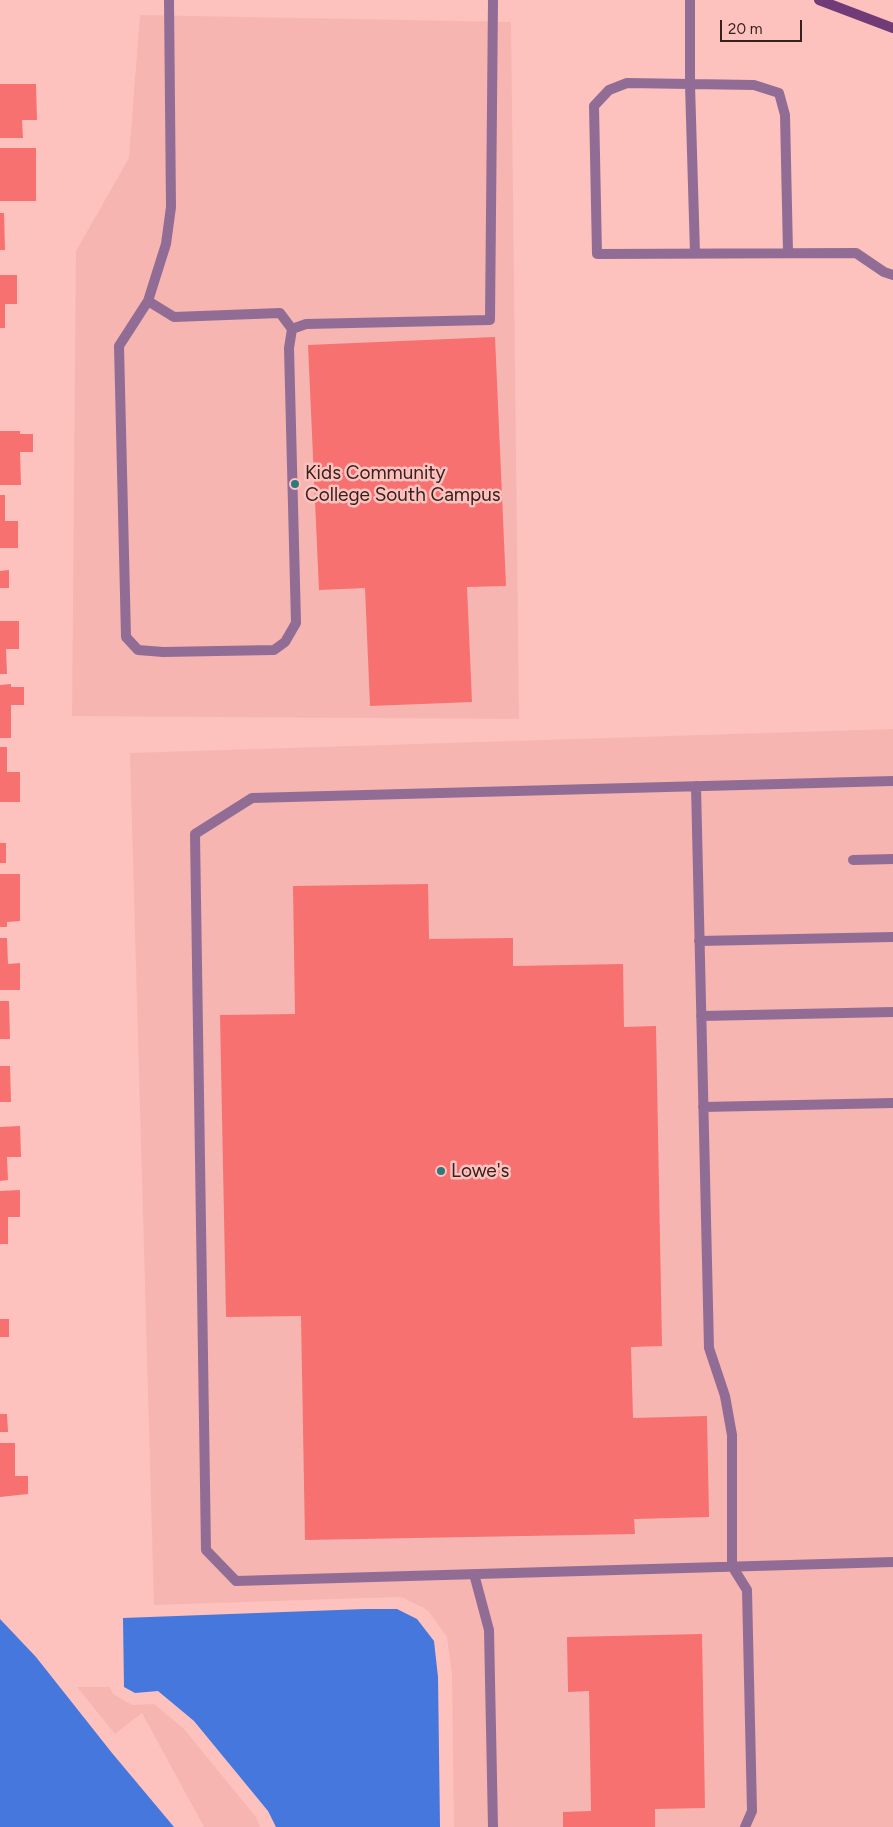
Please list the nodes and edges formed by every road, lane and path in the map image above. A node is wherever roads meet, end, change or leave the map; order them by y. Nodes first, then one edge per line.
1 (169, 0) edge
2 (493, 0) edge
3 (690, 0) edge
4 (819, 0) edge
5 (893, 28) edge
6 (690, 85) junction
7 (788, 252) junction
8 (695, 253) junction
9 (893, 275) edge
10 (148, 301) junction
11 (292, 329) junction
12 (893, 781) edge
13 (696, 786) junction
14 (893, 859) edge
15 (853, 860) dead end
16 (893, 937) edge
17 (699, 941) junction
18 (893, 1012) edge
19 (701, 1016) junction
20 (893, 1103) edge
21 (703, 1106) junction
22 (893, 1562) edge
23 (732, 1566) junction
24 (474, 1574) junction
25 (493, 1827) edge
26 (745, 1827) edge

1 - 10 street
2 - 11 street
3 - 6 street
4 - 5 street
6 - 7 street
6 - 8 street
6 - 8 street
7 - 8 street
7 - 9 street
10 - 11 street
10 - 11 street
12 - 13 street
13 - 17 street
13 - 24 street
14 - 15 street
16 - 17 street
17 - 19 street
18 - 19 street
19 - 21 street
20 - 21 street
21 - 23 street
22 - 23 street
23 - 24 street
23 - 26 street
24 - 25 street

